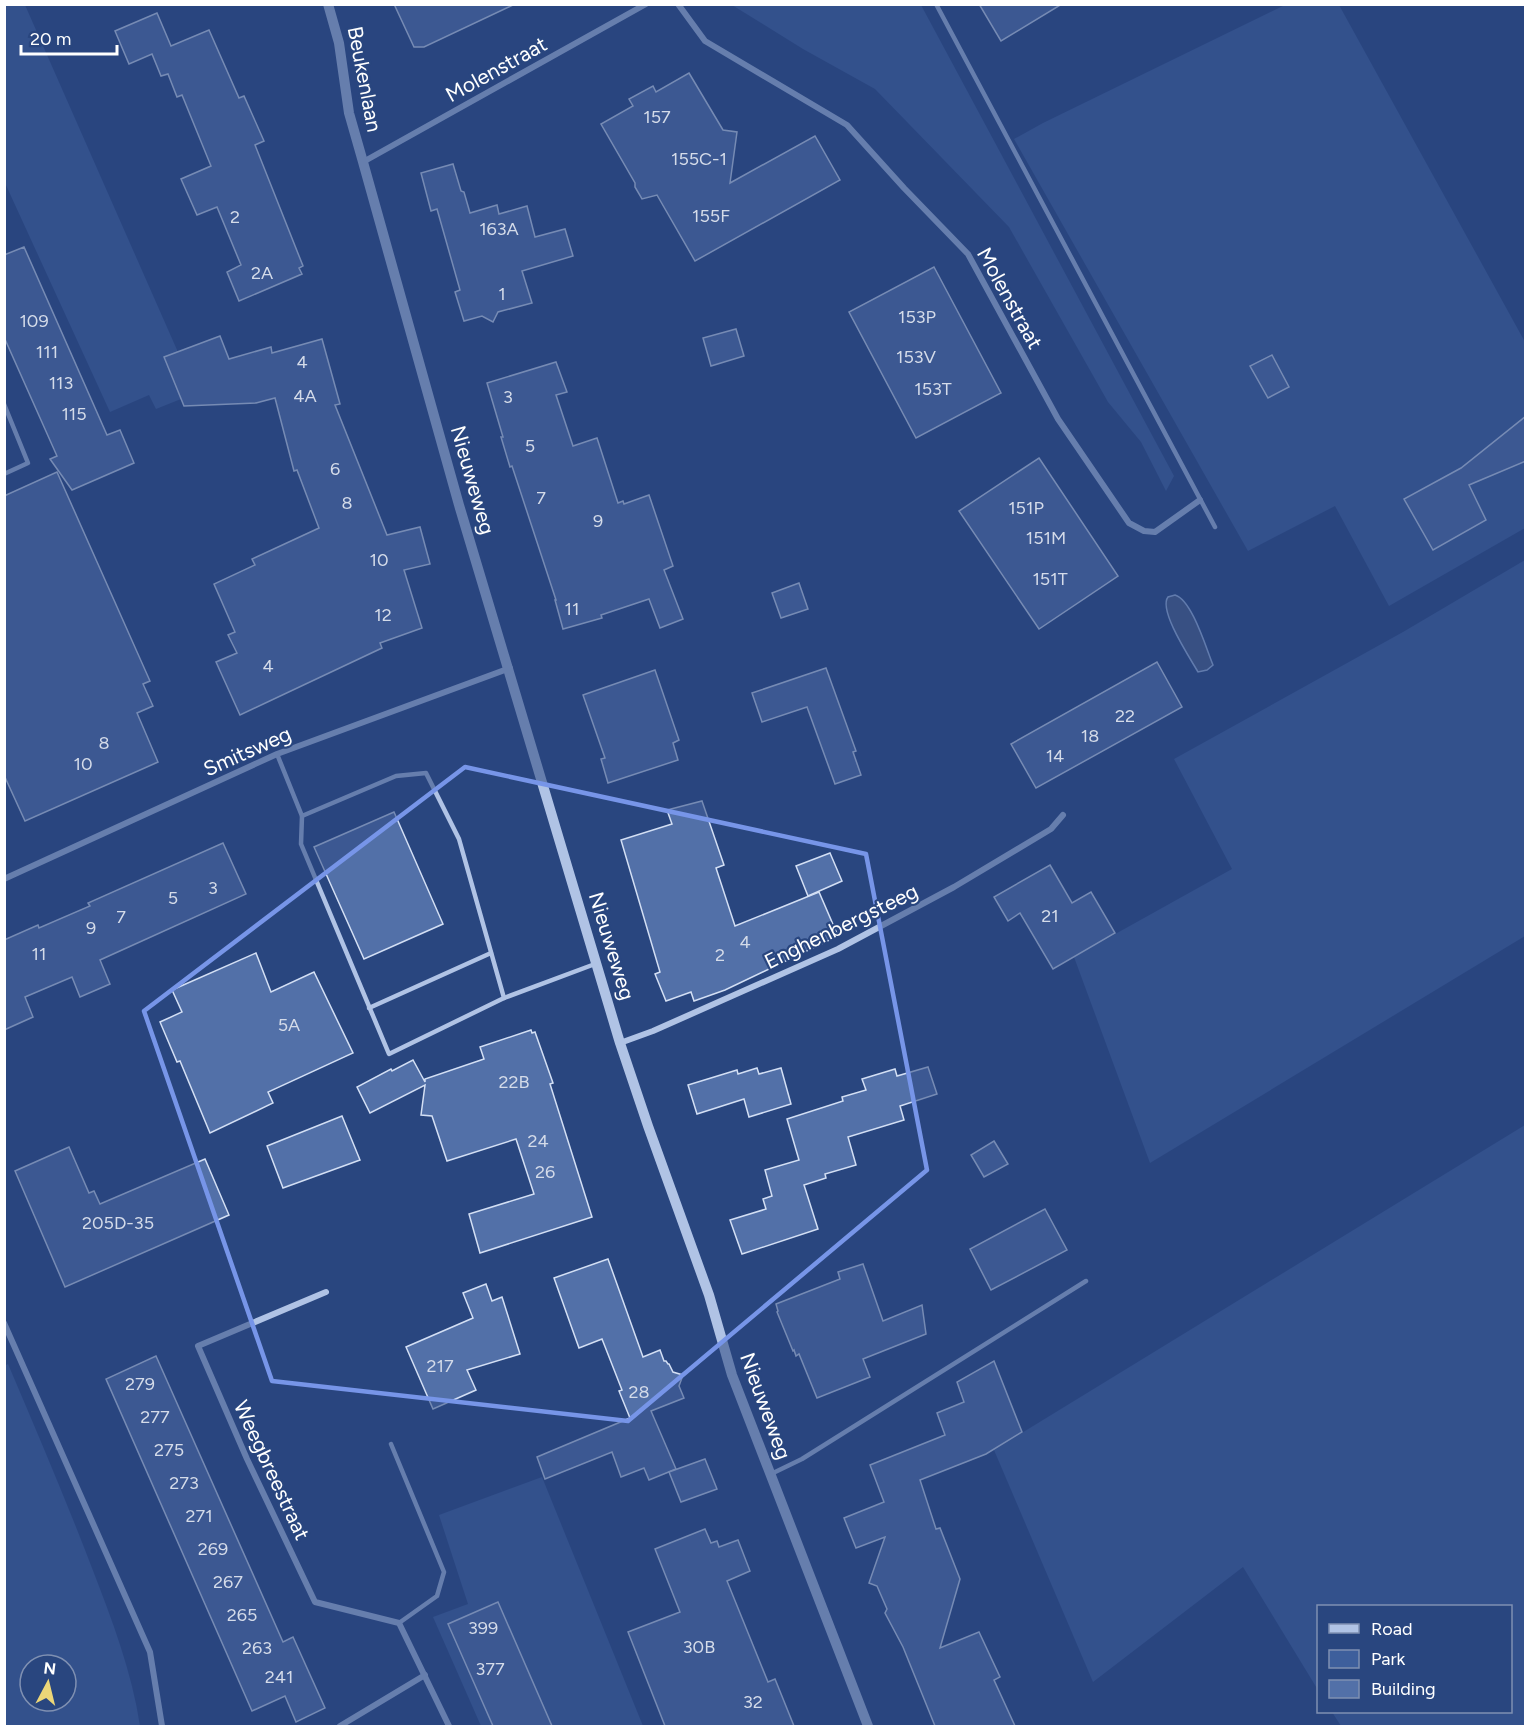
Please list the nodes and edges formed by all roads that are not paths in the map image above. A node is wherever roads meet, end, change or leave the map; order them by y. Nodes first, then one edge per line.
1 (328, 4) edge
2 (646, 4) edge
3 (678, 4) edge
4 (936, 4) edge
5 (363, 162) junction
6 (4, 404) edge
7 (4, 474) edge
8 (1200, 500) junction
9 (1215, 527) dead end
10 (510, 668) junction
11 (277, 754) junction
12 (302, 816) junction
13 (1063, 816) dead end
14 (4, 879) edge
15 (491, 953) junction
16 (597, 963) junction
17 (504, 998) junction
18 (369, 1008) junction
19 (621, 1043) junction
20 (1086, 1281) dead end
21 (326, 1292) dead end
22 (4, 1323) edge
23 (390, 1444) dead end
24 (770, 1475) junction
25 (399, 1623) junction
26 (425, 1675) junction
27 (162, 1726) edge
28 (340, 1726) edge
29 (449, 1726) edge
30 (868, 1726) edge

1 - 5 street, Beukenlaan
2 - 5 street, Molenstraat
3 - 8 street, Molenstraat
4 - 8 lane
5 - 10 street, Nieuweweg
6 - 7 lane
8 - 9 lane
10 - 11 street, Smitsweg
10 - 16 street, Nieuweweg
11 - 12 lane
11 - 14 street, Smitsweg
12 - 15 lane
12 - 18 lane
13 - 19 street, Enghenbergsteeg
15 - 17 lane
15 - 18 lane
16 - 17 lane
16 - 19 street, Nieuweweg
17 - 18 lane
19 - 24 street, Nieuweweg
20 - 24 lane
21 - 25 street, Weegbreestraat
22 - 27 street
23 - 25 lane
24 - 30 street, Nieuweweg
25 - 26 street
26 - 28 street
26 - 29 street

